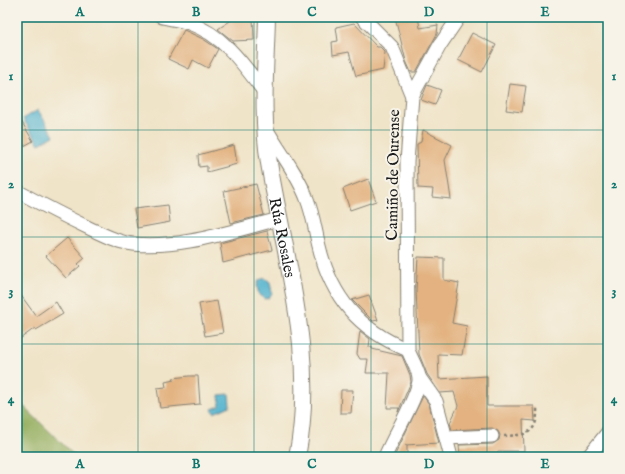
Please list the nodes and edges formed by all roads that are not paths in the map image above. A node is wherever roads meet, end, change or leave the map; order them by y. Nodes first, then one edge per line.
1 (162, 17) edge
2 (267, 17) edge
3 (362, 17) edge
4 (459, 17) edge
5 (265, 93) junction
6 (412, 96) junction
7 (265, 127) junction
8 (17, 191) edge
9 (280, 218) junction
10 (408, 350) junction
11 (419, 377) junction
12 (608, 432) edge
13 (492, 436) road end
14 (446, 438) junction
15 (297, 457) edge
16 (384, 457) edge
17 (451, 457) edge
18 (588, 457) edge

1 - 5 street
2 - 5 street, Rúa Rosales
3 - 6 street, Camiño de Ourense
4 - 6 street
5 - 7 street, Rúa Rosales
6 - 10 street, Camiño de Ourense
7 - 9 street, Rúa Rosales
7 - 10 street
8 - 9 street
9 - 15 street, Rúa Rosales
10 - 11 street
11 - 14 street
11 - 16 street
12 - 18 street
13 - 14 street
14 - 17 street

